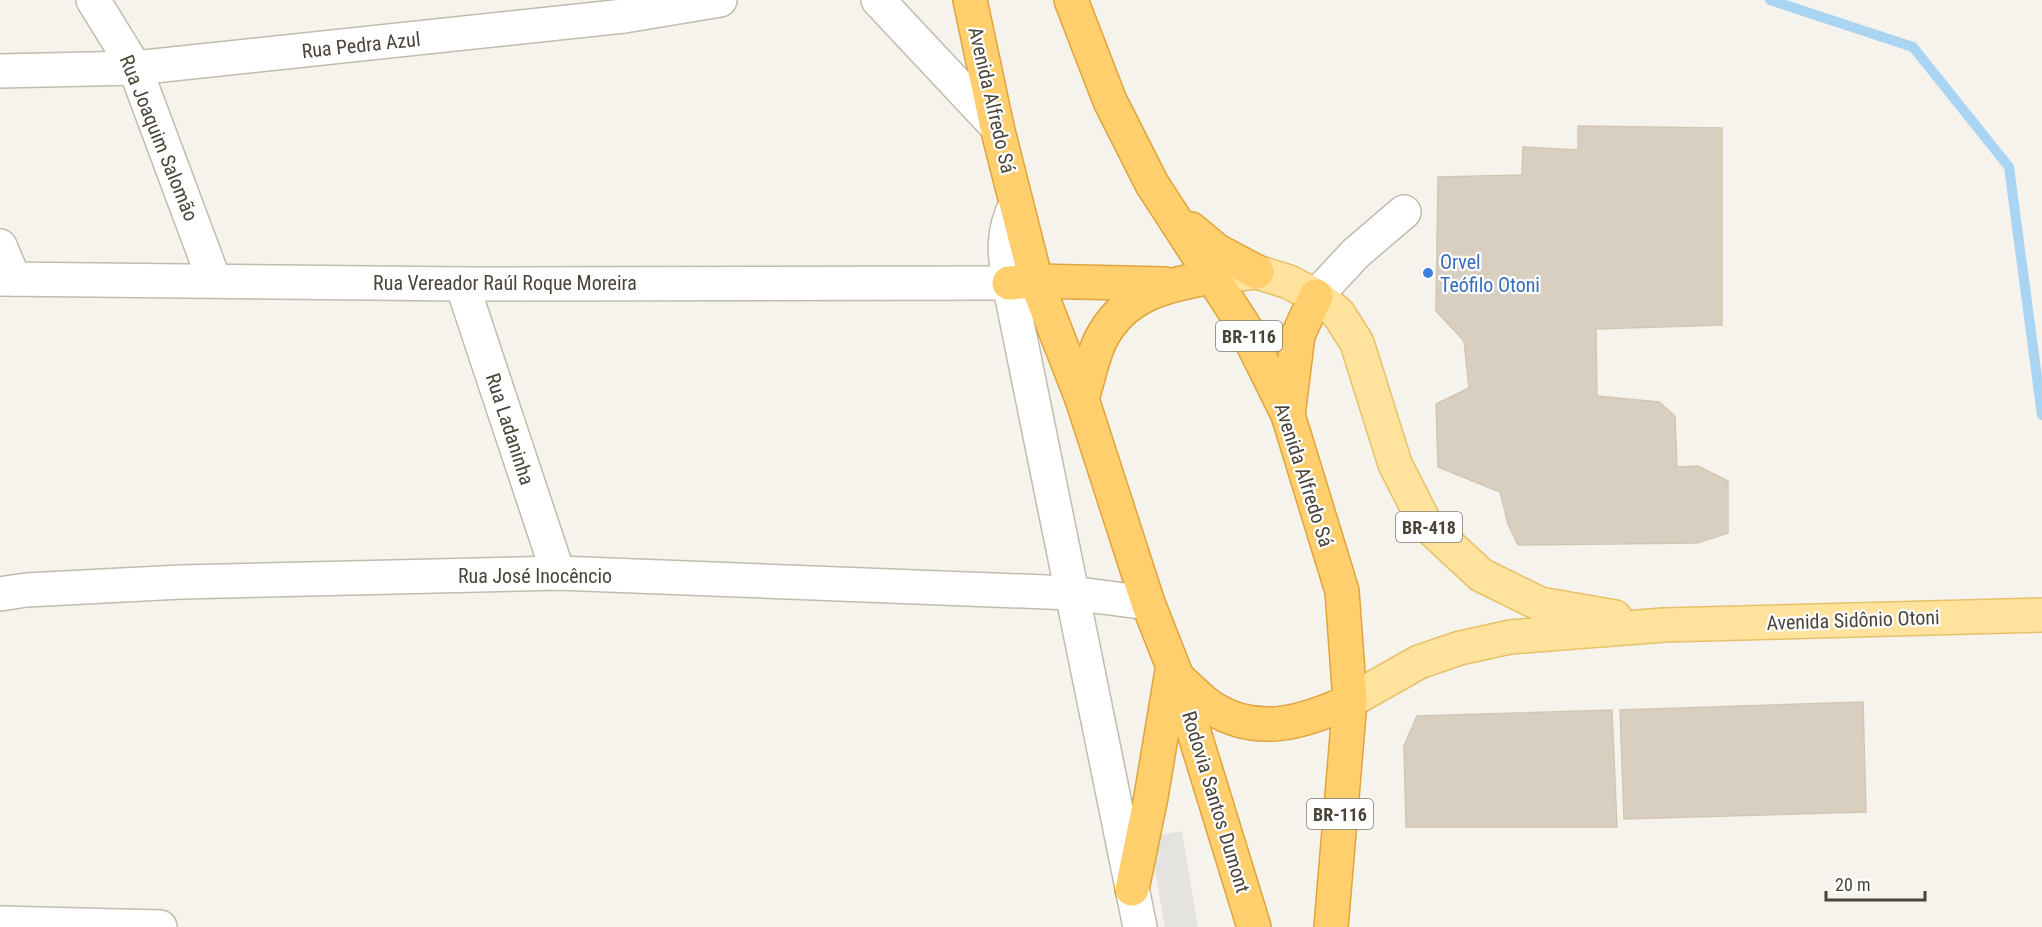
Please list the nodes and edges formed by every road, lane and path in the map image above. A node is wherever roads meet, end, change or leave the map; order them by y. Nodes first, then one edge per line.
1 (93, 0) edge
2 (720, 0) edge
3 (878, 0) edge
4 (970, 0) edge
5 (1071, 0) edge
6 (135, 68) junction
7 (0, 71) edge
8 (997, 127) junction
9 (1152, 184) junction
10 (1404, 212) dead end
11 (0, 246) edge
12 (1257, 272) junction
13 (1212, 276) junction
14 (7, 279) edge
15 (214, 280) junction
16 (1023, 282) junction
17 (462, 284) junction
18 (1167, 284) junction
19 (1316, 296) junction
20 (1082, 399) junction
21 (1288, 415) junction
22 (558, 573) junction
23 (1071, 593) junction
24 (0, 594) edge
25 (1149, 603) junction
26 (2034, 615) edge
27 (1664, 625) junction
28 (1175, 672) junction
29 (1350, 701) junction
30 (1132, 889) junction
31 (0, 922) edge
32 (160, 927) edge
33 (1140, 927) edge
34 (1254, 927) edge
35 (1331, 927) edge

1 - 6 street, Rua Joaquim Salomão
2 - 6 street, Rua Pedra Azul
3 - 8 street
4 - 8 highway, Avenida Alfredo Sá
5 - 9 highway, Avenida Alfredo Sá / BR-116
6 - 7 street, Rua Pedra Azul
6 - 15 street, Rua Joaquim Salomão
8 - 16 highway, Avenida Alfredo Sá
9 - 12 highway
9 - 13 highway, Avenida Alfredo Sá / BR-116
10 - 19 street
11 - 14 street
12 - 13 main road, BR-418
12 - 19 main road, BR-418
13 - 18 highway
13 - 21 highway, Avenida Alfredo Sá / BR-116
14 - 15 street, Rua Vereador Raúl Roque Moreira
15 - 17 street, Rua Vereador Raúl Roque Moreira
16 - 17 street, Rua Vereador Raúl Roque Moreira
16 - 18 highway
16 - 20 highway, Avenida Alfredo Sá
16 - 23 street, Avenida Alfredo Sá
17 - 22 street, Rua Ladaninha
18 - 20 highway
19 - 21 highway
19 - 27 main road, BR-418
20 - 25 highway, Avenida Alfredo Sá
21 - 29 highway, Avenida Alfredo Sá / BR-116
22 - 23 street, Rua José Inocêncio
22 - 24 street, Rua José Inocêncio
23 - 25 street, Rua José Inocêncio
23 - 30 street, Avenida Alfredo Sá
25 - 28 highway, Avenida Alfredo Sá
26 - 27 main road, Avenida Sidônio Otoni / BR-418
27 - 29 main road, BR-418
28 - 29 highway
28 - 30 highway
28 - 34 highway, Rodovia Santos Dumont
29 - 35 highway, Avenida Alfredo Sá / BR-116
30 - 33 street, Avenida Alfredo Sá
31 - 32 street

